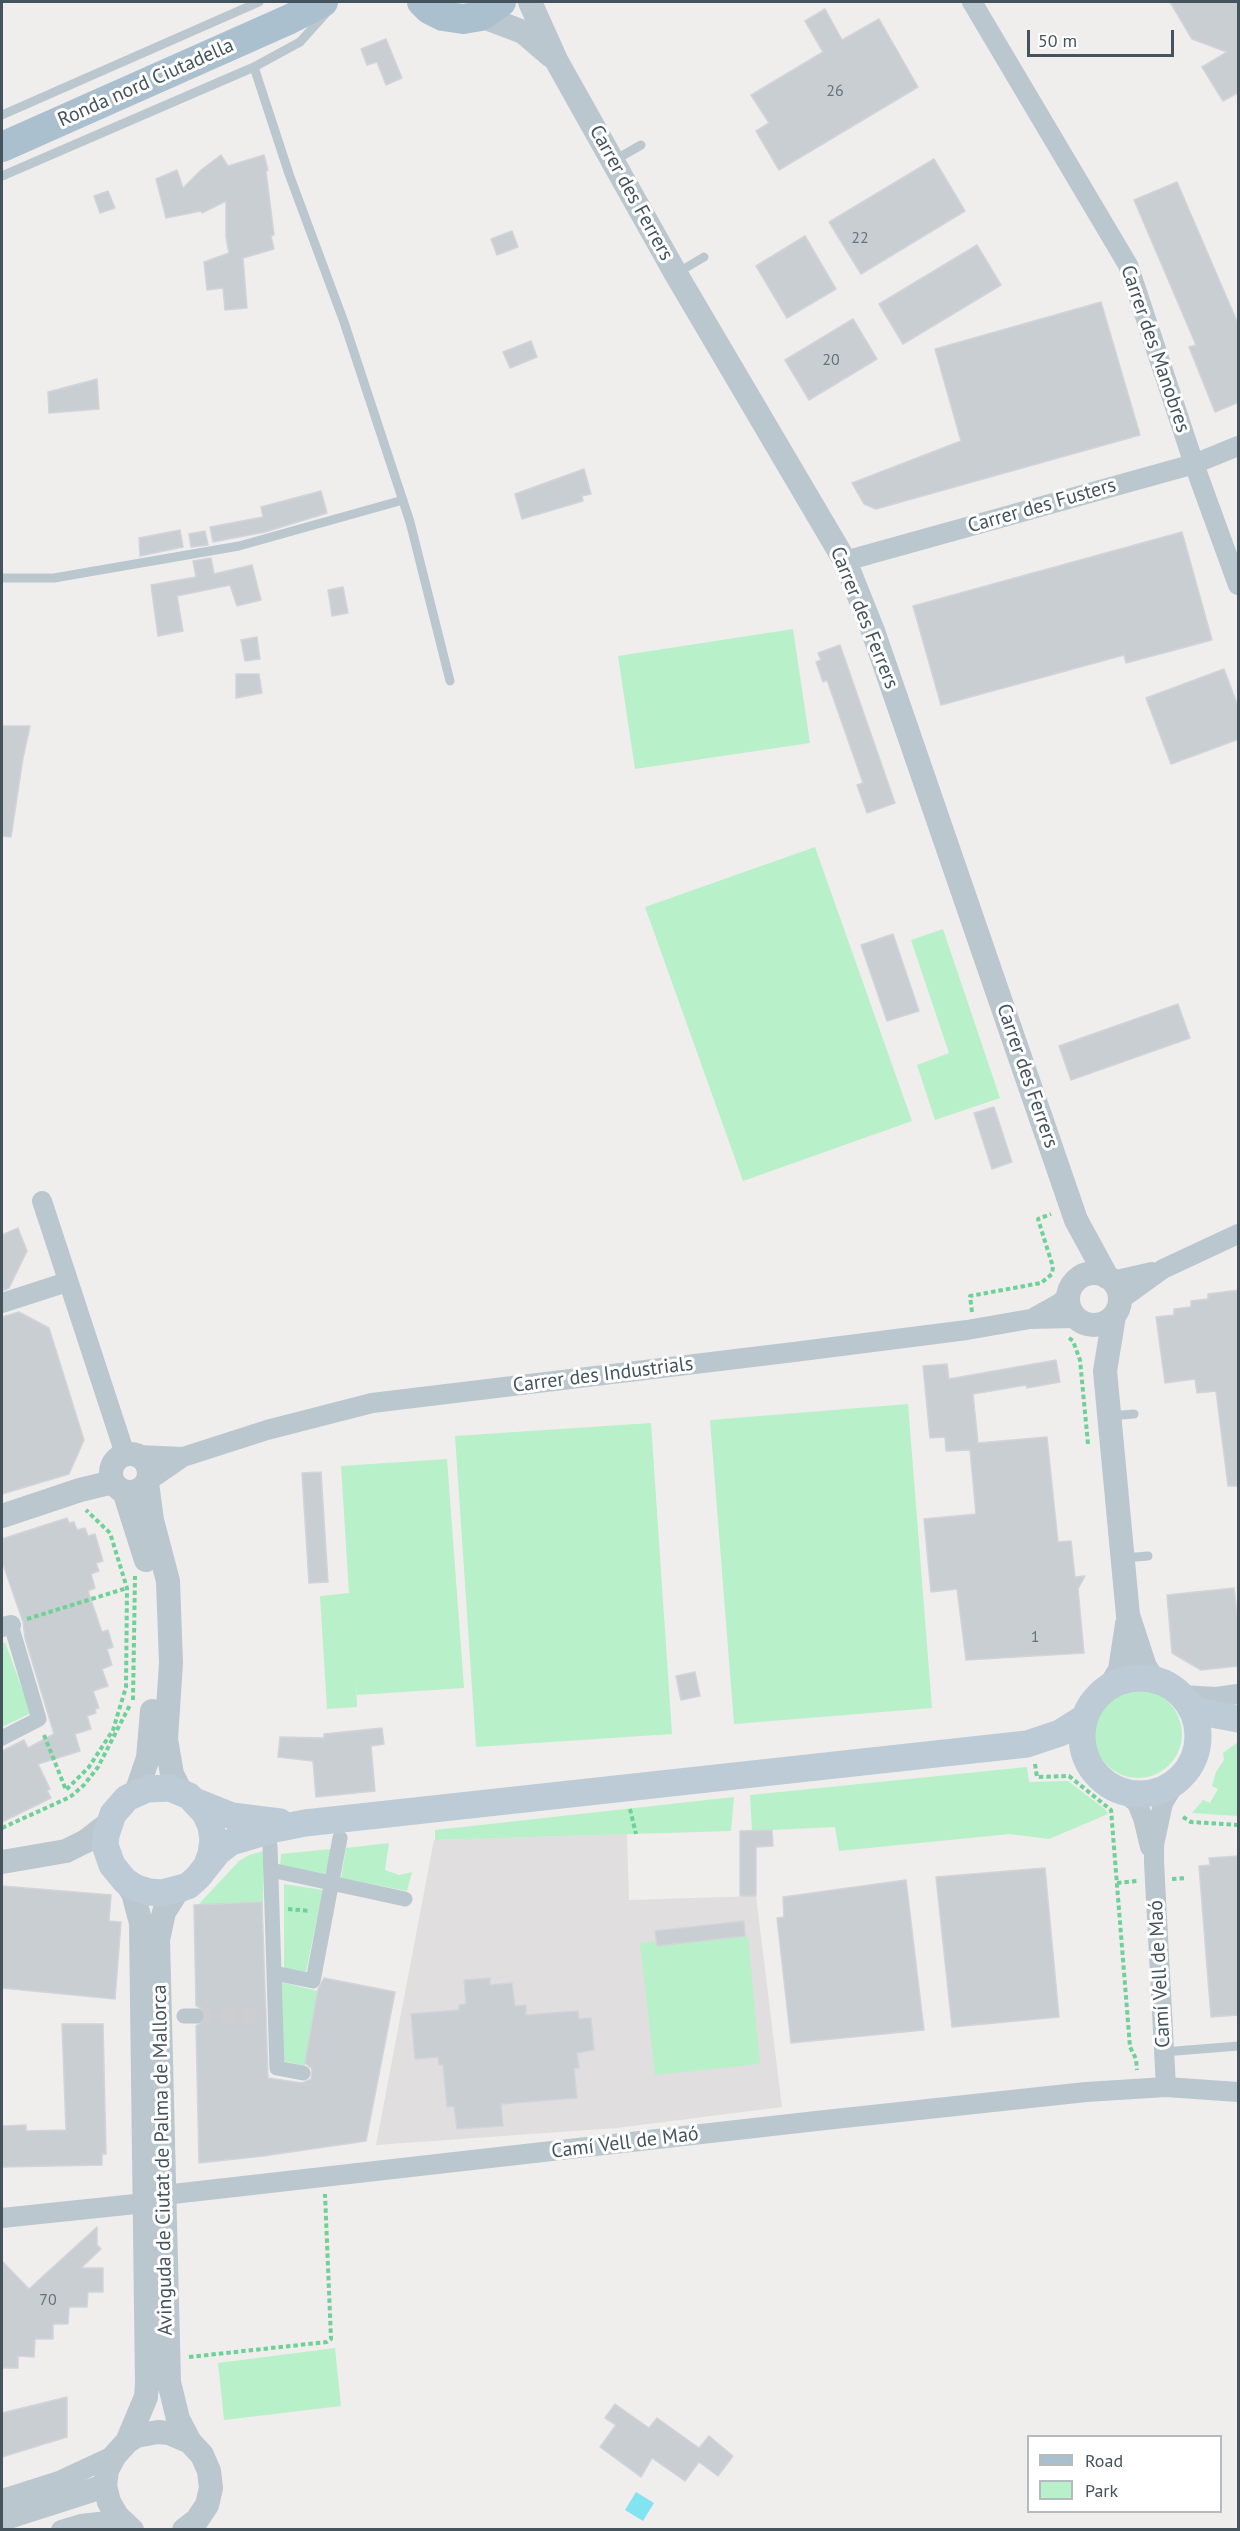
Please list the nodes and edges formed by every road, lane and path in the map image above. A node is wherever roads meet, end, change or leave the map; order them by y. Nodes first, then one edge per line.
1 (259, 2) edge
2 (422, 2) edge
3 (530, 2) edge
4 (972, 2) edge
5 (334, 4) edge
6 (491, 9) edge
7 (556, 60) junction
8 (254, 67) junction
9 (2, 115) edge
10 (641, 145) dead end
11 (2, 147) edge
12 (613, 161) junction
13 (2, 176) edge
14 (704, 257) dead end
15 (676, 274) junction
16 (1239, 446) edge
17 (1194, 464) junction
18 (403, 500) junction
19 (845, 561) junction
20 (2, 578) edge
21 (1239, 585) edge
22 (450, 681) dead end
23 (42, 1201) dead end
24 (1050, 1211) dead end
25 (1077, 1220) junction
26 (1239, 1234) edge
27 (67, 1282) junction
28 (1071, 1289) junction
29 (1113, 1293) junction
30 (2, 1303) edge
31 (1030, 1319) junction
32 (1074, 1325) junction
33 (975, 1328) junction
34 (1105, 1371) junction
35 (1134, 1414) dead end
36 (1109, 1416) junction
37 (1089, 1453) dead end
38 (131, 1455) junction
39 (183, 1457) junction
40 (147, 1482) junction
41 (119, 1487) junction
42 (80, 1490) junction
43 (2, 1516) edge
44 (1148, 1556) dead end
45 (1123, 1558) junction
46 (133, 1567) dead end
47 (127, 1588) junction
48 (1128, 1615) junction
49 (6, 1626) edge
50 (1153, 1679) junction
51 (1111, 1685) junction
52 (1239, 1694) edge
53 (1185, 1699) junction
54 (133, 1700) junction
55 (133, 1711) dead end
56 (1084, 1718) junction
57 (39, 1719) junction
58 (1239, 1719) edge
59 (1239, 1725) edge
60 (2, 1738) edge
61 (1031, 1744) junction
62 (1198, 1747) junction
63 (1089, 1764) junction
64 (1175, 1783) junction
65 (1122, 1791) junction
66 (136, 1792) junction
67 (189, 1797) junction
68 (629, 1805) dead end
69 (1183, 1817) dead end
70 (305, 1823) junction
71 (108, 1824) junction
72 (1239, 1825) edge
73 (2, 1828) edge
74 (636, 1834) dead end
75 (340, 1838) dead end
76 (270, 1846) dead end
77 (2, 1862) edge
78 (1154, 1862) junction
79 (271, 1869) junction
80 (197, 1876) junction
81 (125, 1881) junction
82 (332, 1883) junction
83 (405, 1899) dead end
84 (272, 1908) junction
85 (326, 1912) junction
86 (274, 1973) junction
87 (1239, 2046) edge
88 (1164, 2052) junction
89 (303, 2073) dead end
90 (1166, 2087) junction
91 (1138, 2088) junction
92 (1239, 2092) edge
93 (325, 2184) dead end
94 (154, 2199) junction
95 (2, 2218) edge
96 (186, 2367) dead end
97 (190, 2442) junction
98 (121, 2448) junction
99 (105, 2486) junction
100 (2, 2499) edge
101 (2, 2519) edge
102 (127, 2526) edge
103 (192, 2526) edge
104 (61, 2529) edge

1 - 9 lane
2 - 6 main road
3 - 7 street, Carrer des Ferrers
4 - 17 street, Carrer des Manobres
5 - 8 lane
5 - 11 main road, Ronda nord Ciutadella
6 - 7 street, Carrer des Ferrers
7 - 12 street, Carrer des Ferrers
8 - 13 lane
8 - 18 lane
10 - 12 lane
12 - 15 street, Carrer des Ferrers
14 - 15 lane
15 - 19 street, Carrer des Ferrers
16 - 17 street, Carrer des Fusters
17 - 19 street, Carrer des Fusters
17 - 21 street, Carrer des Manobres
18 - 20 lane
18 - 22 lane
19 - 25 street, Carrer des Ferrers
23 - 27 street
24 - 33 path
25 - 28 street, Carrer des Ferrers
25 - 29 street, Carrer des Ferrers
26 - 29 street
27 - 30 street
27 - 38 street
28 - 29 street
28 - 31 street, Carrer des Industrials
28 - 32 street
29 - 32 street
29 - 34 street
31 - 32 street, Carrer des Industrials
31 - 33 street, Carrer des Industrials
32 - 34 street
32 - 37 path
33 - 39 street, Carrer des Industrials
34 - 36 street
35 - 36 lane
36 - 45 street
38 - 39 street, Carrer des Industrials
38 - 40 street
38 - 41 street
39 - 40 street, Carrer des Industrials
40 - 41 street
40 - 67 street
41 - 42 street
41 - 66 street
42 - 43 street
42 - 47 path
44 - 45 lane
45 - 48 street
46 - 54 path
47 - 49 path
47 - 57 path
48 - 50 street
48 - 51 street
49 - 57 street
50 - 51 main road
50 - 53 main road
51 - 56 main road
52 - 53 street
53 - 58 main road
53 - 62 main road
54 - 55 path
54 - 73 path
56 - 61 main road
56 - 63 main road
57 - 60 street
59 - 62 main road
61 - 63 main road
61 - 70 main road
61 - 91 path
62 - 64 main road
63 - 65 main road
64 - 65 main road
64 - 78 street, Camí Vell de Maó
65 - 78 street, Camí Vell de Maó
66 - 67 main road
66 - 71 main road
67 - 70 main road
67 - 80 main road
68 - 74 path
69 - 72 path
70 - 80 main road
71 - 77 street
71 - 81 main road
75 - 82 street
76 - 79 street
78 - 88 street, Camí Vell de Maó
79 - 82 street
79 - 84 street
80 - 81 main road
80 - 94 street, Avinguda de Ciutat de Palma de Mallorca
81 - 94 street, Avinguda de Ciutat de Palma de Mallorca
82 - 83 street
82 - 85 street
84 - 85 path
84 - 86 street
85 - 86 street
86 - 89 street
87 - 88 lane
88 - 90 street, Camí Vell de Maó
90 - 91 street, Camí Vell de Maó
90 - 92 street, Camí Vell de Maó
91 - 94 street, Camí Vell de Maó
93 - 96 path
94 - 95 street, Camí Vell de Maó
94 - 97 street, Avinguda de Ciutat de Palma de Mallorca
94 - 98 street, Avinguda de Ciutat de Palma de Mallorca
97 - 98 street
97 - 103 street, Avinguda de Ciutat de Palma de Mallorca
98 - 99 street, Avinguda de Ciutat de Palma de Mallorca
98 - 100 street
99 - 101 street
99 - 102 street
102 - 104 street

